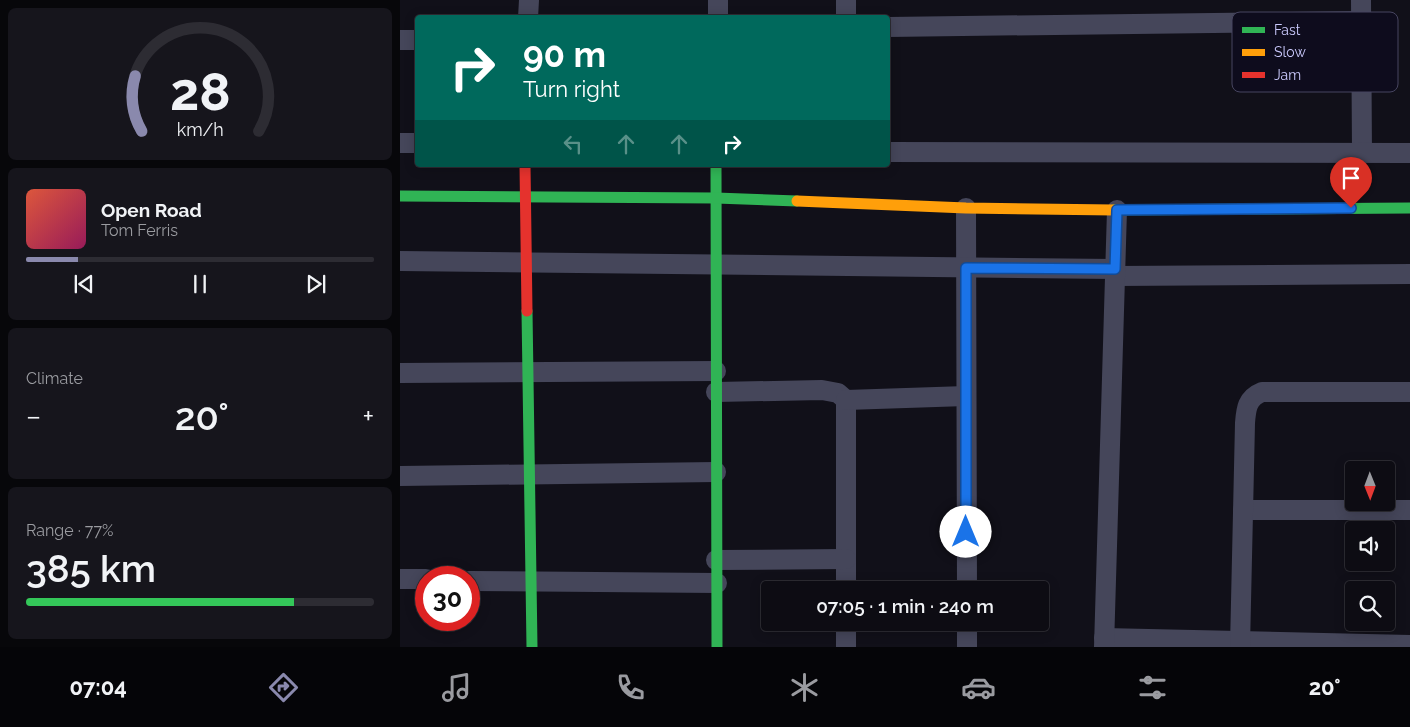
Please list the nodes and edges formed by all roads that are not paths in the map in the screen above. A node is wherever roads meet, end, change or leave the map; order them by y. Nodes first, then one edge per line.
1 (529, 0) edge
2 (718, 0) edge
3 (846, 0) edge
4 (528, 15) edge
5 (718, 15) edge
6 (846, 15) edge
7 (1232, 23) edge
8 (890, 27) edge
9 (400, 40) edge
10 (415, 40) edge
11 (1362, 92) edge
12 (400, 143) edge
13 (415, 143) edge
14 (890, 152) edge
15 (1362, 153) junction
16 (1410, 153) edge
17 (526, 167) edge
18 (716, 167) edge
19 (400, 196) edge
20 (525, 196) junction
21 (716, 198) junction
22 (966, 208) junction
23 (1410, 208) edge
24 (1117, 210) junction
25 (400, 261) edge
26 (526, 262) junction
27 (716, 266) junction
28 (966, 268) junction
29 (1115, 272) junction
30 (1410, 274) edge
31 (528, 370) junction
32 (716, 371) junction
33 (400, 373) edge
34 (716, 392) junction
35 (1410, 392) edge
36 (966, 396) junction
37 (846, 400) junction
38 (716, 472) junction
39 (528, 475) junction
40 (400, 476) edge
41 (1243, 510) junction
42 (1410, 510) edge
43 (846, 559) junction
44 (716, 560) junction
45 (400, 579) edge
46 (415, 579) edge
47 (480, 581) edge
48 (846, 581) edge
49 (966, 581) edge
50 (531, 582) junction
51 (716, 583) junction
52 (846, 631) edge
53 (966, 631) edge
54 (1104, 642) edge
55 (1240, 644) edge
56 (1410, 645) edge
57 (532, 647) edge
58 (717, 647) edge
59 (846, 647) edge
60 (967, 647) edge

1 - 4 street
2 - 5 street
3 - 6 street
7 - 8 street
9 - 10 street
11 - 15 street
12 - 13 street
14 - 15 street
15 - 16 street
17 - 20 street
18 - 21 street
19 - 20 street
20 - 21 street
20 - 26 street
21 - 22 street
21 - 27 street
22 - 24 street
22 - 28 street
23 - 24 street
24 - 29 street
25 - 26 street
26 - 27 street
26 - 31 street
27 - 28 street
27 - 32 street
28 - 29 street
28 - 36 street
29 - 30 street
29 - 54 street
31 - 32 street
31 - 33 street
31 - 39 street
32 - 34 street
34 - 37 street
34 - 38 street
35 - 41 street
36 - 37 street
36 - 49 street
37 - 43 street
38 - 39 street
38 - 44 street
39 - 40 street
39 - 50 street
41 - 42 street
41 - 55 street
43 - 44 street
43 - 48 street
44 - 51 street
45 - 46 street
47 - 50 street
50 - 51 street
50 - 57 street
51 - 58 street
52 - 59 street
53 - 60 street
54 - 55 street
55 - 56 street

